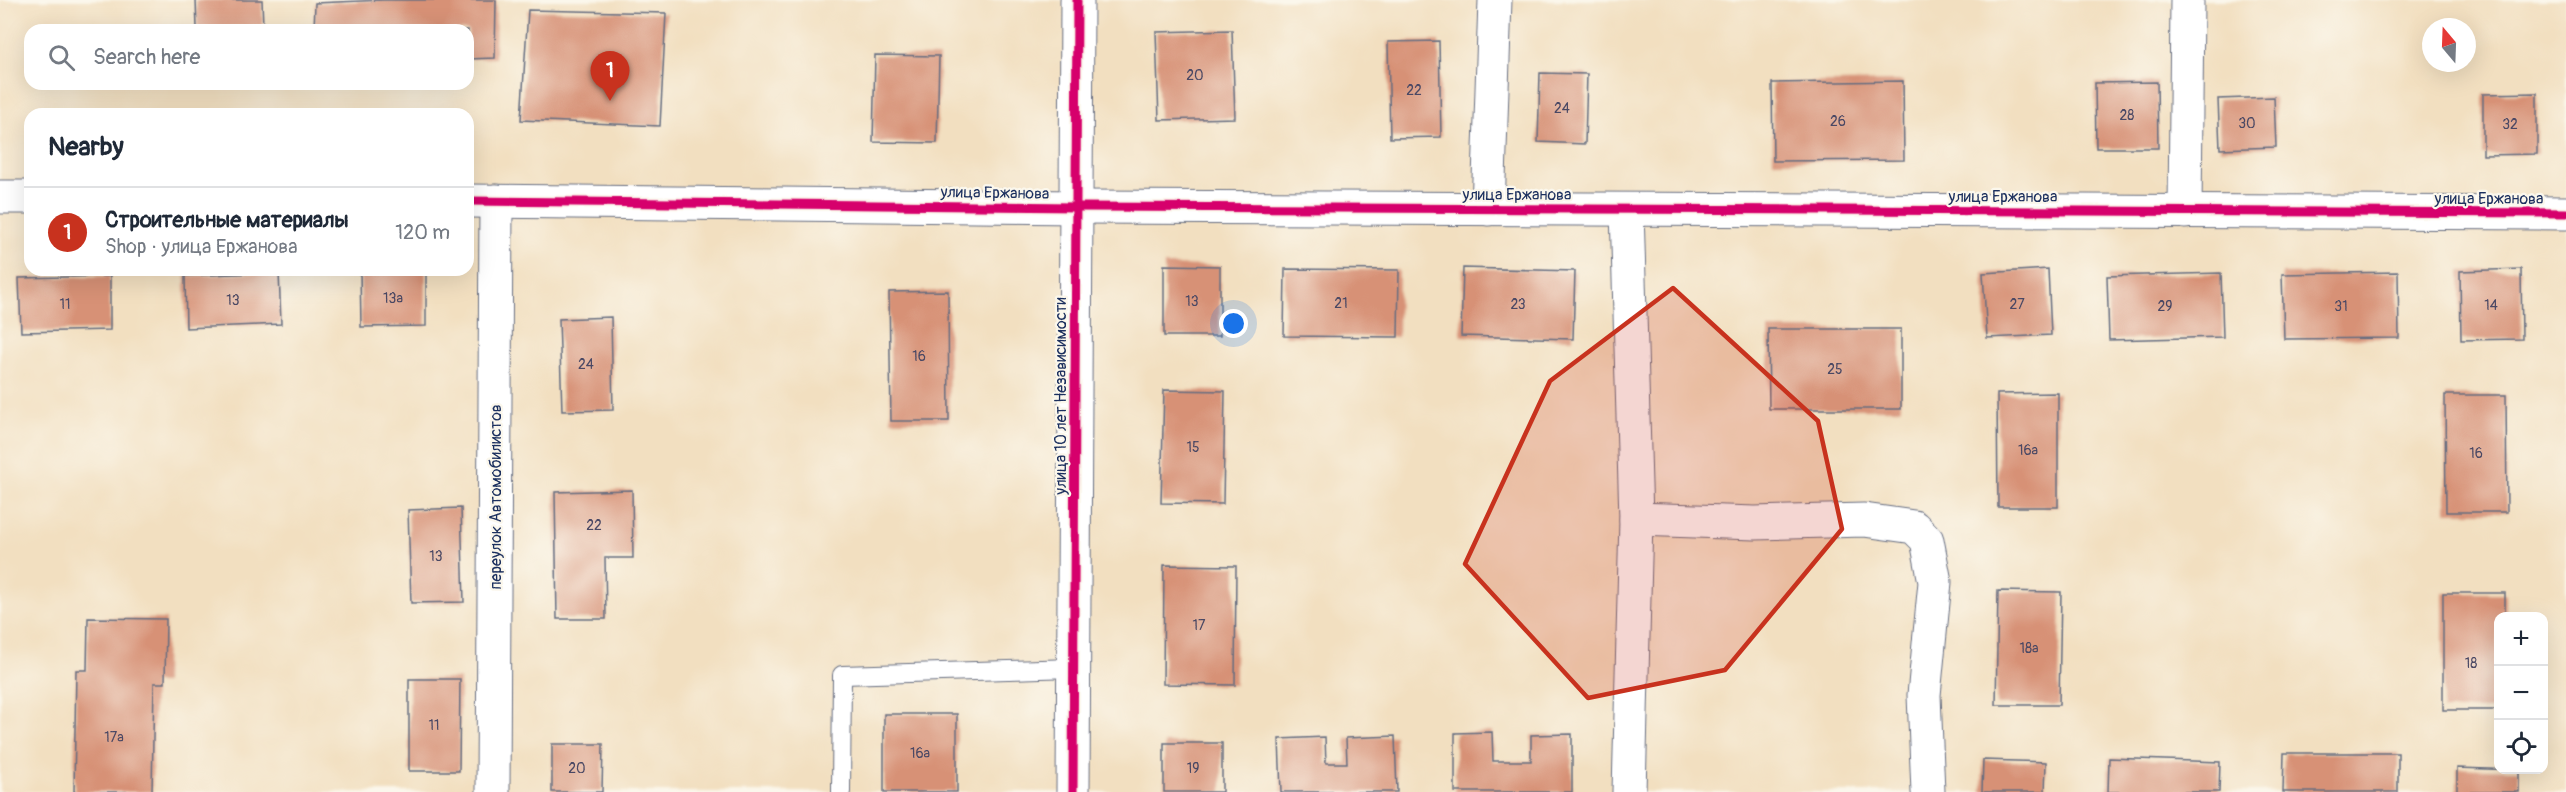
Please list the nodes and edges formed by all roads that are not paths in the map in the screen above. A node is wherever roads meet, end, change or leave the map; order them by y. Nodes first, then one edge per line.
1 (1077, 0) edge
2 (1495, 0) edge
3 (2187, 0) edge
4 (0, 197) edge
5 (24, 197) edge
6 (482, 201) edge
7 (1076, 207) junction
8 (1488, 209) junction
9 (1627, 210) junction
10 (2185, 212) junction
11 (2566, 213) edge
12 (1636, 519) junction
13 (1073, 668) junction
14 (493, 792) edge
15 (841, 792) edge
16 (1073, 792) edge
17 (1629, 792) edge
18 (1928, 792) edge

1 - 7 street, улица 10 лет Независимости
2 - 8 street
3 - 10 street
4 - 5 street
6 - 7 street, улица Ержанова
6 - 14 street, переулок Автомобилистов
7 - 8 street, улица Ержанова
7 - 13 street, улица 10 лет Независимости
8 - 9 street, улица Ержанова
9 - 10 street, улица Ержанова
9 - 12 street
10 - 11 street, улица Ержанова
12 - 17 street
12 - 18 street
13 - 15 lane
13 - 16 street, улица 10 лет Независимости

